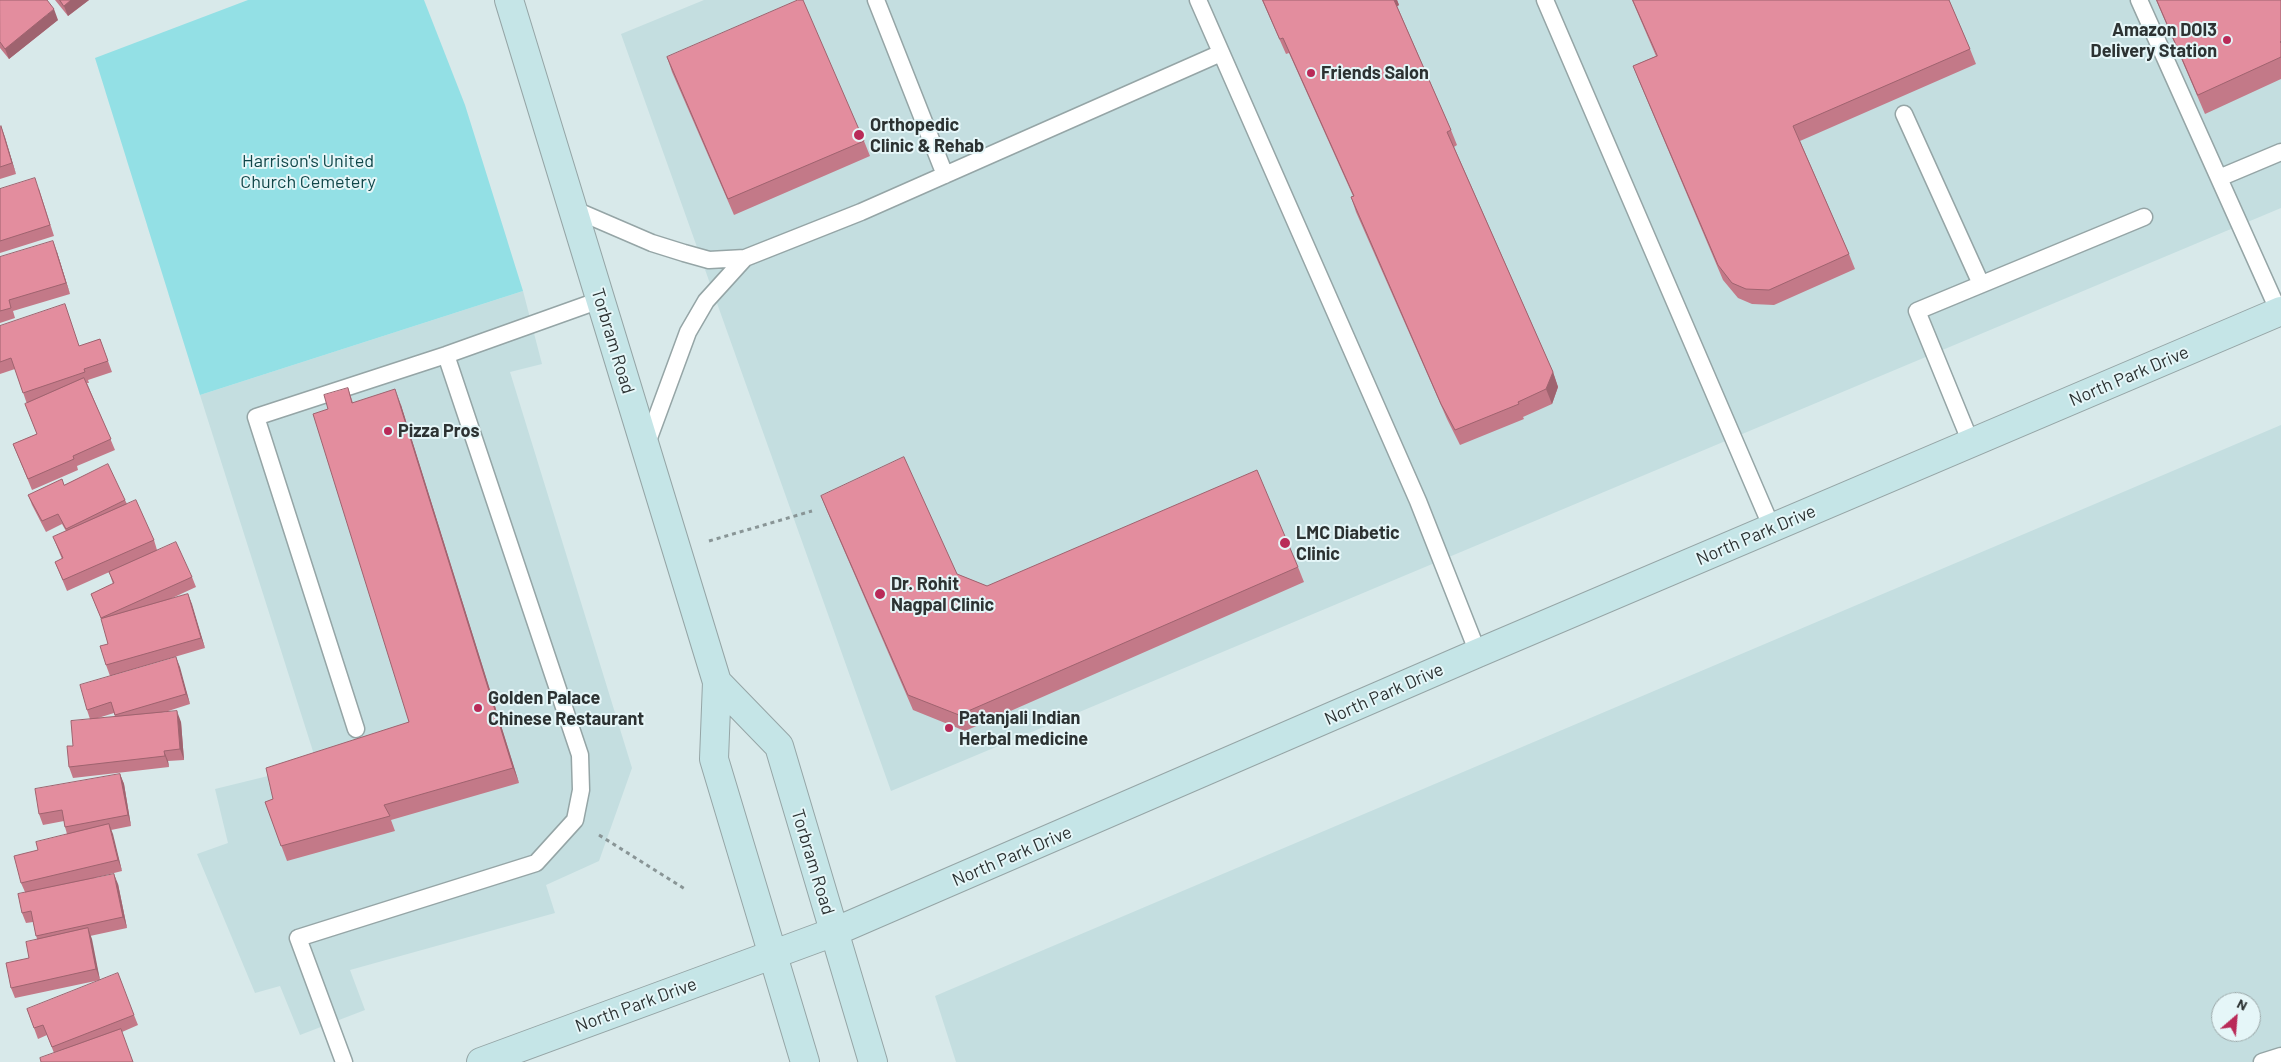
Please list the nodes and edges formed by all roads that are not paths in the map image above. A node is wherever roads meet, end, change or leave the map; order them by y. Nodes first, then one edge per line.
1 (508, 0) edge
2 (876, 0) edge
3 (1198, 0) edge
4 (1545, 0) edge
5 (2139, 0) edge
6 (1221, 53) junction
7 (1904, 114) dead end
8 (2281, 152) edge
9 (945, 175) junction
10 (2219, 178) junction
11 (573, 209) junction
12 (2144, 216) dead end
13 (745, 258) junction
14 (1981, 284) junction
15 (600, 300) junction
16 (2280, 312) edge
17 (446, 355) junction
18 (1971, 443) junction
19 (645, 447) junction
20 (1772, 528) junction
21 (1478, 653) junction
22 (718, 682) junction
23 (356, 729) dead end
24 (834, 932) junction
25 (772, 955) junction
26 (2281, 1056) edge
27 (344, 1062) edge
28 (480, 1062) edge
29 (805, 1062) edge
30 (873, 1062) edge
31 (2262, 1062) edge

1 - 11 main road, Torbram Road
2 - 9 lane
3 - 6 lane
4 - 20 lane
5 - 10 lane
6 - 9 lane
6 - 21 lane
7 - 14 lane
8 - 10 lane
9 - 13 lane
10 - 16 lane
11 - 13 lane
11 - 15 main road, Torbram Road
12 - 14 lane
13 - 19 lane
14 - 18 lane
15 - 17 lane
15 - 19 main road, Torbram Road
16 - 18 main road, North Park Drive
17 - 23 lane
17 - 27 lane
18 - 20 main road, North Park Drive
19 - 22 main road, Torbram Road
20 - 21 main road, North Park Drive
21 - 24 main road, North Park Drive
22 - 24 main road, Torbram Road
22 - 25 main road, Torbram Road
24 - 25 main road, North Park Drive
24 - 30 main road, Torbram Road
25 - 28 main road, North Park Drive
25 - 29 main road, Torbram Road
26 - 31 lane

